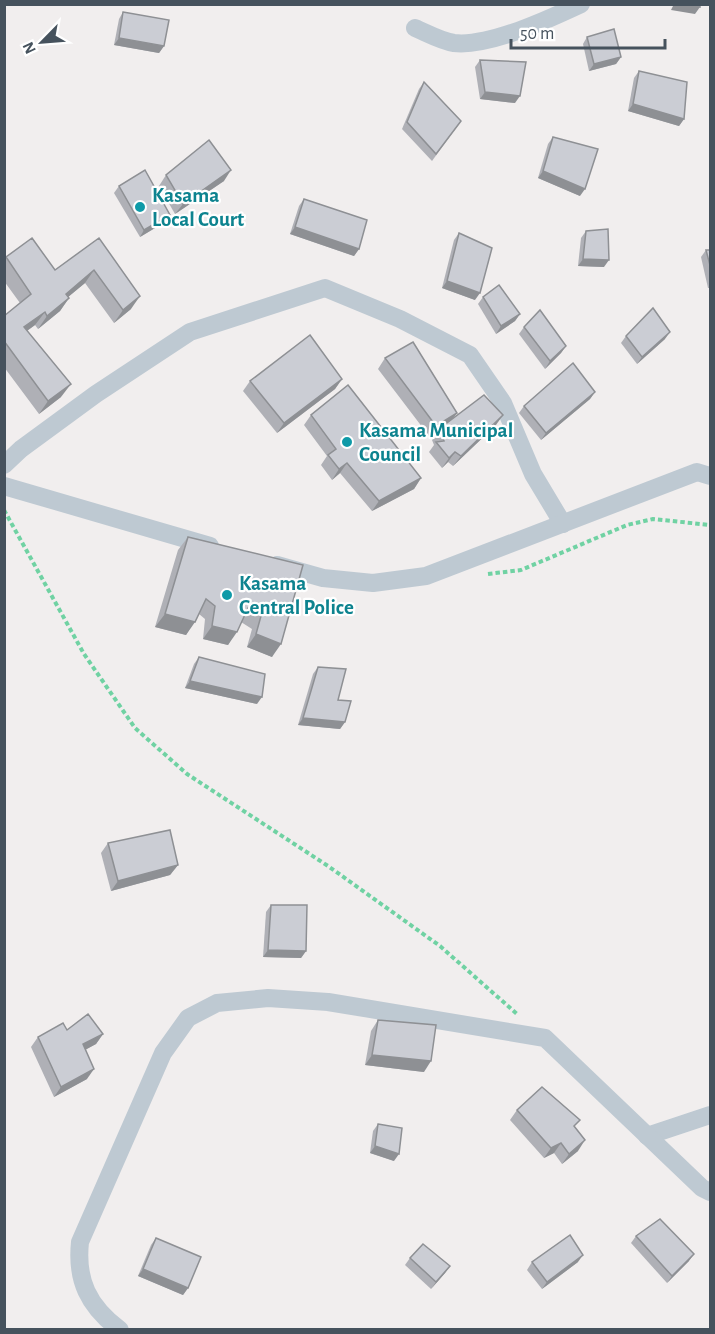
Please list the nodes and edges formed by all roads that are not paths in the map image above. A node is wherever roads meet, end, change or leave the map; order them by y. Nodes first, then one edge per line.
1 (581, 4) edge
2 (415, 28) dead end
3 (4, 465) edge
4 (706, 472) edge
5 (4, 486) edge
6 (563, 524) junction
7 (225, 550) edge
8 (256, 559) edge
9 (711, 1115) edge
10 (647, 1136) junction
11 (711, 1192) edge
12 (120, 1329) edge

1 - 2 street
3 - 6 street
4 - 6 street
5 - 7 street
6 - 8 street
9 - 10 street
10 - 11 street
10 - 12 street

